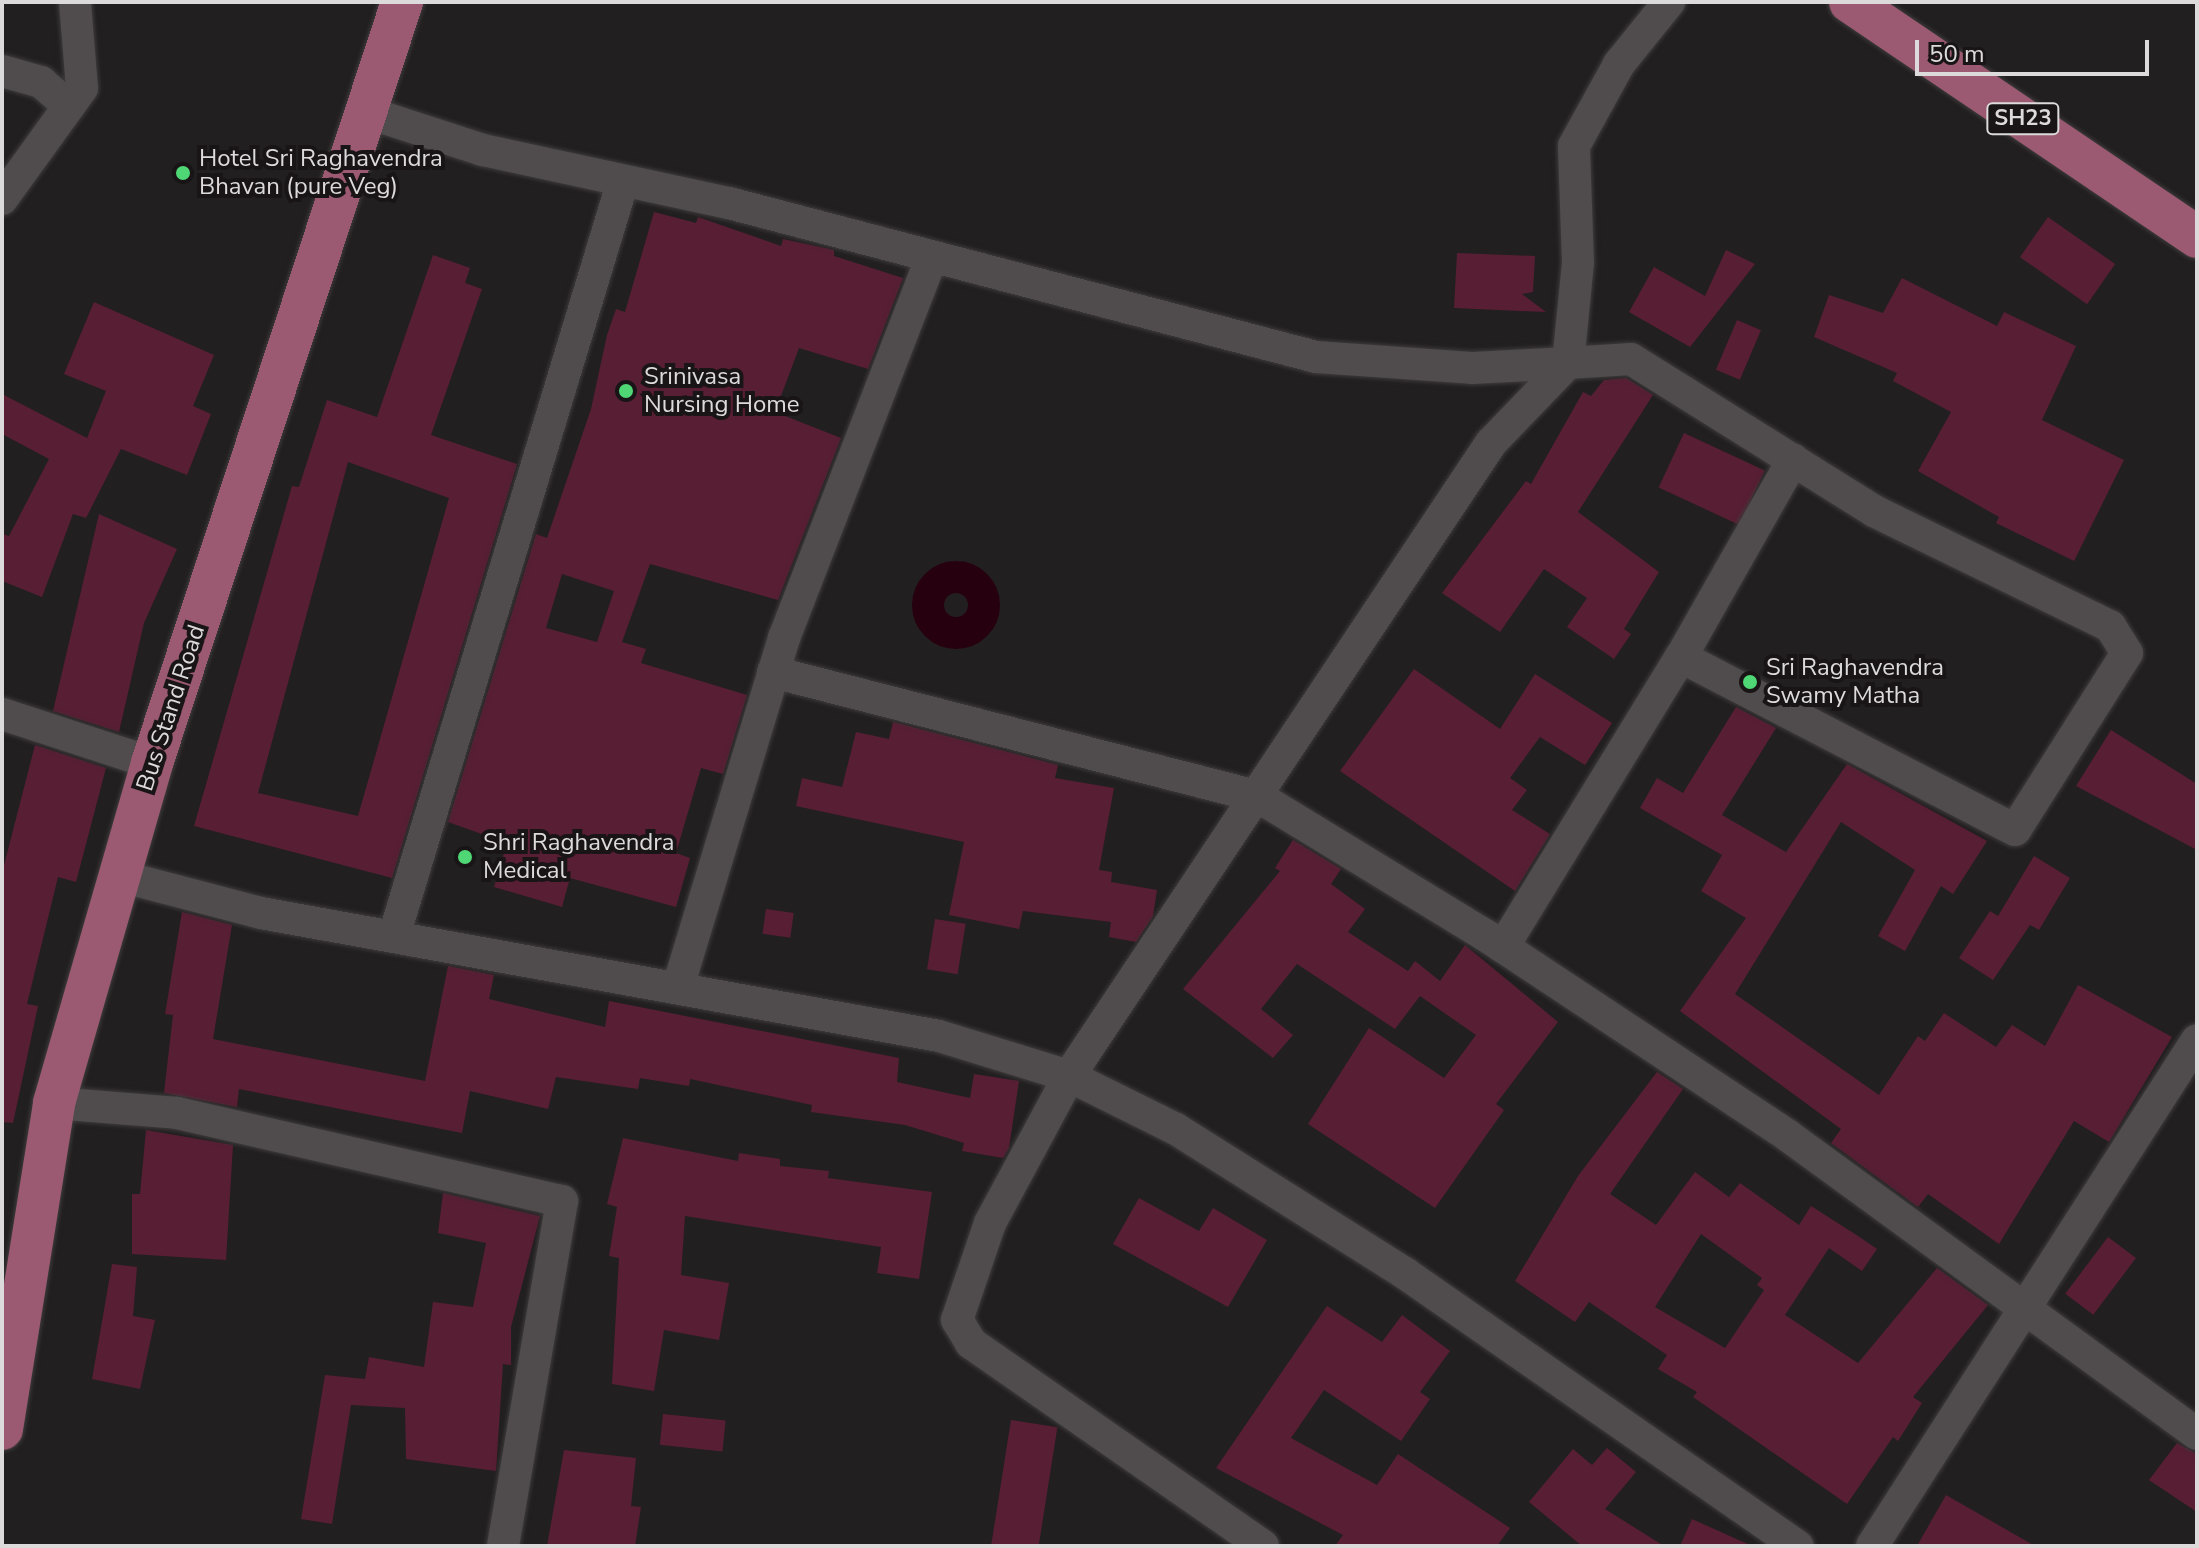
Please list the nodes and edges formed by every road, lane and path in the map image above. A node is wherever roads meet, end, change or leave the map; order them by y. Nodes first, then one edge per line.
1 (75, 2) edge
2 (402, 2) edge
3 (1669, 2) edge
4 (1850, 2) edge
5 (2, 71) edge
6 (69, 106) junction
7 (366, 112) junction
8 (622, 184) junction
9 (2, 199) edge
10 (2197, 237) edge
11 (931, 259) junction
12 (1568, 363) junction
13 (1793, 460) junction
14 (1681, 657) junction
15 (773, 672) junction
16 (2, 714) edge
17 (152, 763) junction
18 (1257, 796) junction
19 (120, 876) junction
20 (394, 936) junction
21 (1503, 947) junction
22 (678, 987) junction
23 (2197, 1040) edge
24 (1069, 1076) junction
25 (54, 1103) junction
26 (2026, 1313) junction
27 (2, 1429) edge
28 (2197, 1434) edge
29 (503, 1546) edge
30 (1263, 1546) edge
31 (1798, 1546) edge
32 (1872, 1546) edge

1 - 6 street
2 - 7 main road, Bus Stand Road
3 - 12 street
4 - 10 main road, SH23
5 - 6 street
6 - 9 street
7 - 8 street
7 - 17 main road, Bus Stand Road
8 - 11 street
8 - 20 street
11 - 12 street
11 - 15 street
12 - 13 street
12 - 18 street
13 - 14 street
13 - 14 street
14 - 21 street
15 - 18 street
15 - 22 street
16 - 17 street
17 - 19 main road, Bus Stand Road
18 - 21 street
18 - 24 street
19 - 20 street
19 - 25 main road, Bus Stand Road
20 - 22 street
21 - 26 street
22 - 24 street
23 - 26 street
24 - 30 street
24 - 31 street
25 - 27 main road, Bus Stand Road
25 - 29 street
26 - 28 street
26 - 32 street

